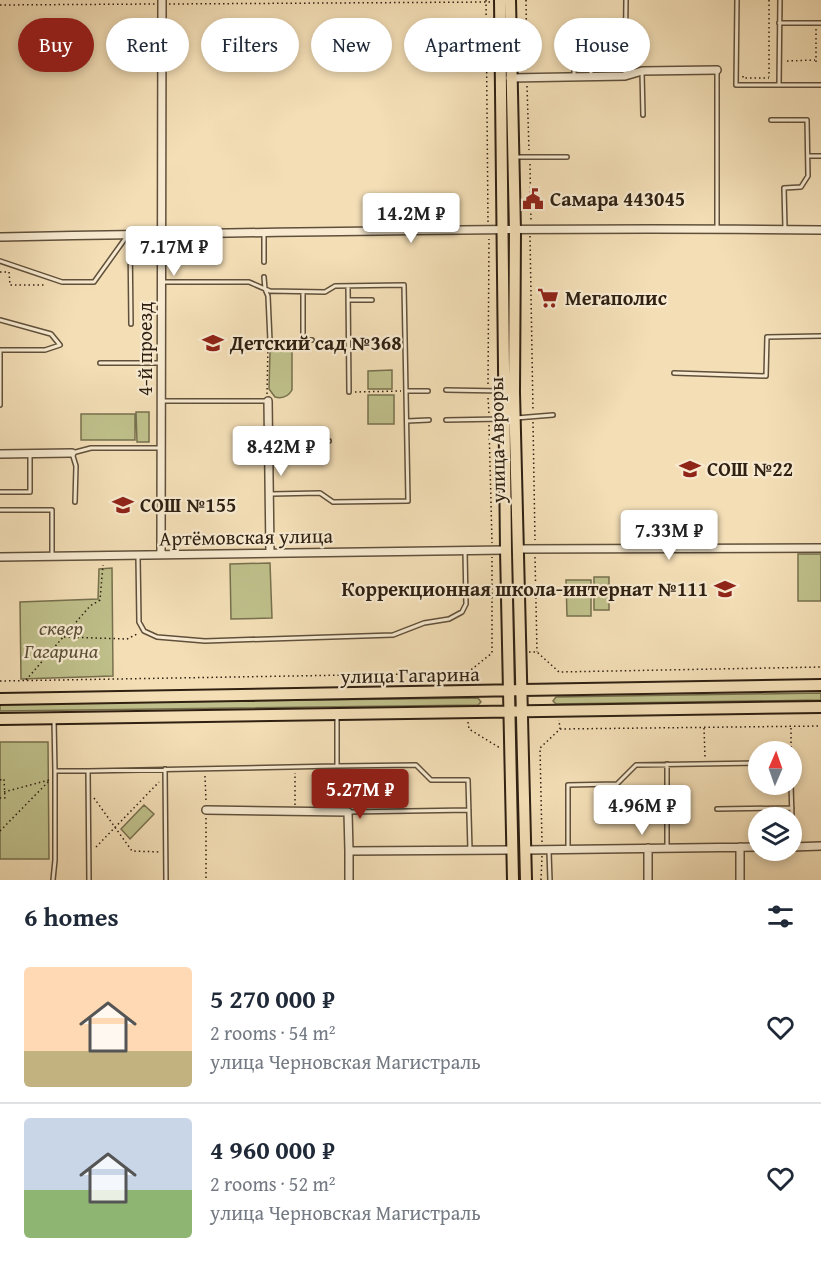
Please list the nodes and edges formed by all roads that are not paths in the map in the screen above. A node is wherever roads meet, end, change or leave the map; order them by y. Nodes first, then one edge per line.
1 (500, 0) edge
2 (510, 0) edge
3 (626, 0) edge
4 (737, 0) edge
5 (780, 0) edge
6 (162, 2) edge
7 (779, 23) junction
8 (821, 23) edge
9 (717, 70) joint
10 (650, 71) edge
11 (639, 72) edge
12 (642, 72) edge
13 (574, 76) junction
14 (591, 76) junction
15 (625, 76) junction
16 (510, 78) junction
17 (779, 85) junction
18 (821, 85) edge
19 (643, 115) dead end
20 (771, 120) dead end
21 (808, 156) junction
22 (821, 156) edge
23 (513, 157) junction
24 (567, 157) dead end
25 (717, 228) junction
26 (784, 229) junction
27 (502, 230) junction
28 (821, 230) edge
29 (514, 231) junction
30 (264, 232) junction
31 (161, 234) junction
32 (129, 235) junction
33 (0, 237) edge
34 (0, 261) edge
35 (264, 262) dead end
36 (264, 277) dead end
37 (161, 282) junction
38 (348, 286) junction
39 (265, 289) junction
40 (303, 292) junction
41 (348, 300) junction
42 (372, 300) dead end
43 (0, 320) edge
44 (131, 324) dead end
45 (821, 336) edge
46 (312, 340) dead end
47 (270, 341) road end
48 (0, 350) edge
49 (100, 363) dead end
50 (162, 363) junction
51 (674, 373) dead end
52 (446, 390) dead end
53 (405, 391) junction
54 (428, 391) dead end
55 (504, 391) junction
56 (349, 392) road end
57 (162, 401) junction
58 (268, 401) joint
59 (0, 405) edge
60 (553, 415) dead end
61 (509, 418) junction
62 (406, 420) junction
63 (429, 420) dead end
64 (446, 420) dead end
65 (269, 441) junction
66 (329, 441) dead end
67 (162, 448) junction
68 (72, 453) junction
69 (0, 454) edge
70 (30, 454) junction
71 (0, 492) edge
72 (269, 494) junction
73 (75, 502) dead end
74 (0, 510) edge
75 (821, 548) edge
76 (511, 549) junction
77 (465, 550) junction
78 (270, 553) junction
79 (161, 554) junction
80 (138, 555) junction
81 (52, 556) junction
82 (0, 557) edge
83 (821, 686) edge
84 (521, 691) junction
85 (508, 692) junction
86 (0, 699) edge
87 (821, 707) edge
88 (509, 711) junction
89 (521, 711) junction
90 (337, 714) junction
91 (54, 718) junction
92 (0, 719) edge
93 (748, 763) edge
94 (667, 764) junction
95 (337, 766) junction
96 (165, 769) junction
97 (55, 771) junction
98 (88, 771) junction
99 (717, 809) dead end
100 (748, 809) edge
101 (206, 810) road end
102 (469, 810) junction
103 (348, 812) junction
104 (821, 846) edge
105 (740, 847) junction
106 (748, 847) edge
107 (802, 847) edge
108 (648, 848) junction
109 (668, 848) junction
110 (546, 849) junction
111 (568, 849) junction
112 (512, 850) junction
113 (525, 850) junction
114 (349, 851) junction
115 (470, 852) junction
116 (53, 880) edge
117 (89, 880) edge
118 (166, 880) edge
119 (349, 880) edge
120 (513, 880) edge
121 (525, 880) edge
122 (550, 880) edge
123 (648, 880) edge
124 (740, 880) edge

1 - 27 main road, улица Авроры
2 - 16 main road, улица Авроры
3 - 15 lane
4 - 17 lane
5 - 7 lane
6 - 31 street, 4-й проезд
7 - 8 lane
7 - 17 lane
9 - 10 street
9 - 25 lane
11 - 15 street
12 - 19 lane
13 - 14 street
13 - 14 lane
13 - 16 street
14 - 15 street
16 - 23 main road, улица Авроры
17 - 18 lane
20 - 21 lane
21 - 22 lane
21 - 26 lane
23 - 24 lane
23 - 29 main road, улица Авроры
25 - 26 street
25 - 29 street
26 - 28 street
27 - 29 street
27 - 30 street
27 - 55 main road, улица Авроры
29 - 61 main road, улица Авроры
30 - 31 street
30 - 35 lane
31 - 32 street
31 - 37 street, 4-й проезд
32 - 33 street
32 - 34 lane
32 - 44 lane
36 - 39 lane
37 - 39 lane
37 - 50 street, 4-й проезд
38 - 40 lane
38 - 41 lane
38 - 53 lane
39 - 40 lane
39 - 47 lane
40 - 46 lane
41 - 42 lane
41 - 56 lane
43 - 48 lane
45 - 51 lane
48 - 59 lane
49 - 50 lane
50 - 57 street, 4-й проезд
52 - 55 lane
53 - 54 lane
53 - 62 lane
55 - 61 main road, улица Авроры
57 - 58 lane
57 - 67 street, 4-й проезд
58 - 65 street
60 - 61 lane
61 - 64 lane
61 - 76 main road, улица Авроры
62 - 63 lane
62 - 72 lane
65 - 66 lane
65 - 72 street
67 - 68 lane
67 - 79 street, 4-й проезд
68 - 70 street
68 - 73 lane
69 - 70 street
70 - 71 lane
72 - 78 street
74 - 81 lane
75 - 76 street
76 - 77 street, Артёмовская улица
76 - 84 main road, улица Авроры
76 - 85 main road, улица Авроры
77 - 78 street, Артёмовская улица
77 - 80 lane
78 - 79 street, Артёмовская улица
79 - 80 street, Артёмовская улица
80 - 81 street, Артёмовская улица
81 - 82 street, Артёмовская улица
83 - 84 main road, улица Гагарина
84 - 85 main road, улица Гагарина
84 - 89 main road, улица Авроры
85 - 86 main road, улица Гагарина
85 - 88 main road, улица Авроры
87 - 89 main road, улица Гагарина
88 - 89 main road, улица Гагарина
88 - 90 main road, улица Гагарина
88 - 112 main road, улица Авроры
89 - 113 main road, улица Авроры
90 - 91 main road, улица Гагарина
90 - 95 lane
91 - 92 main road, улица Гагарина
91 - 97 lane
93 - 94 lane
94 - 109 lane
94 - 111 lane
95 - 96 lane
95 - 102 lane
96 - 98 lane
96 - 118 lane
97 - 98 lane
97 - 116 lane
98 - 117 lane
99 - 100 lane
101 - 103 street
102 - 103 lane
102 - 115 lane
103 - 114 street
104 - 107 street
105 - 106 street
105 - 109 street
105 - 124 street
108 - 109 street
108 - 111 street
108 - 123 street
110 - 111 street
110 - 113 street
110 - 122 lane
112 - 115 street
112 - 120 main road, улица Авроры
113 - 121 main road, улица Авроры
114 - 115 street
114 - 119 street

